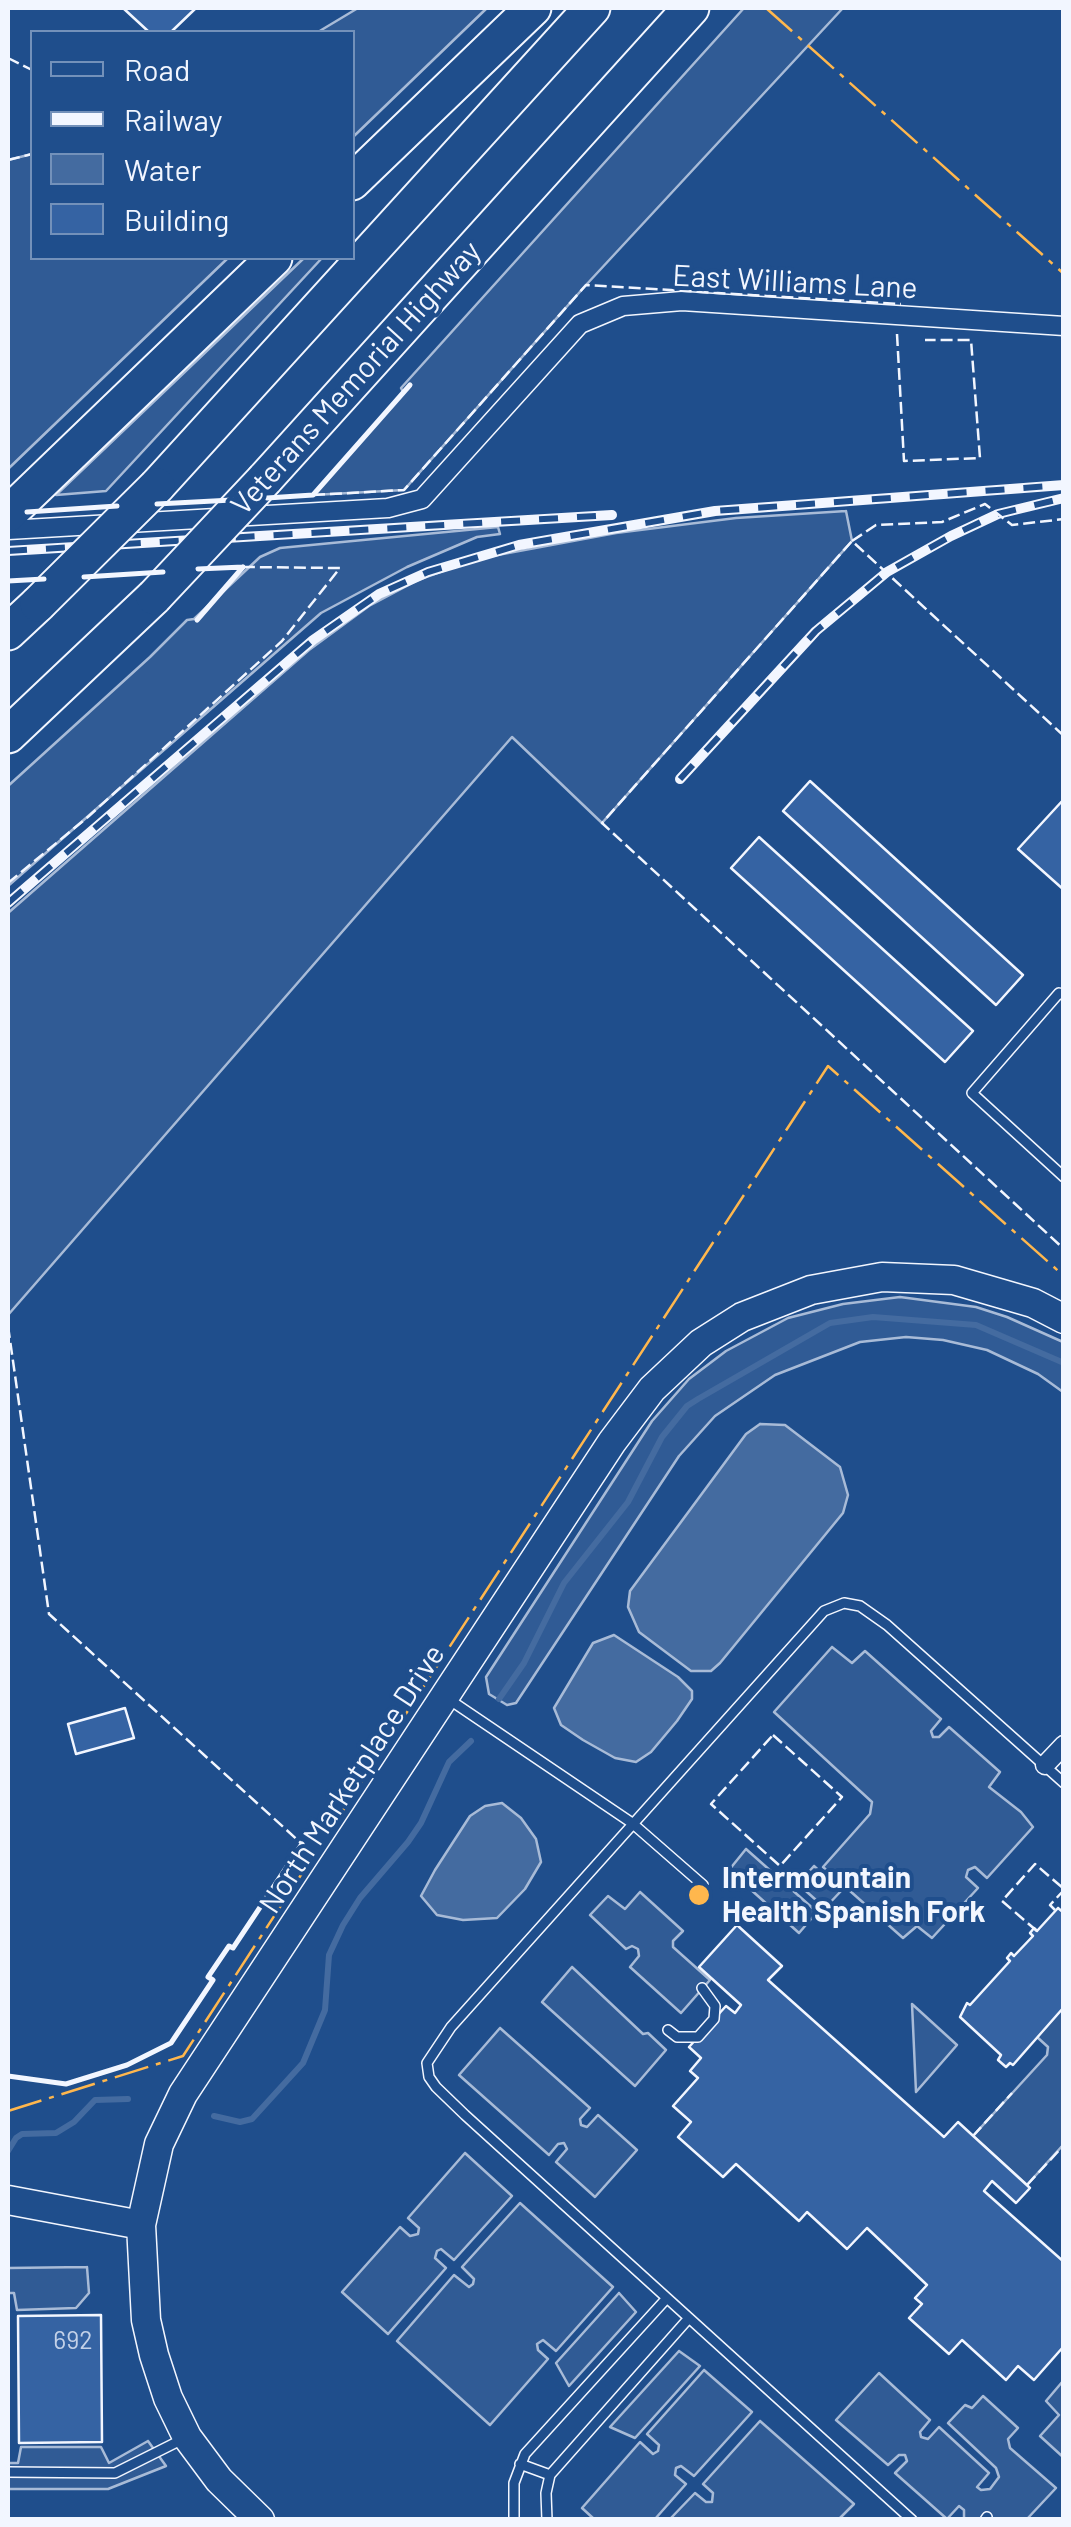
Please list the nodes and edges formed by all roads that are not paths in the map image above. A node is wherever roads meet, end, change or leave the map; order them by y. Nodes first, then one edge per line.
1 (533, 8) edge
2 (592, 8) edge
3 (692, 8) edge
4 (355, 179) edge
5 (272, 260) edge
6 (1064, 326) edge
7 (19, 503) edge
8 (8, 530) edge
9 (8, 632) edge
10 (8, 735) edge
11 (1064, 995) edge
12 (1064, 1177) edge
13 (1064, 1319) edge
14 (445, 1696) junction
15 (1064, 1745) edge
16 (1045, 1766) junction
17 (1064, 1782) edge
18 (632, 1823) junction
19 (703, 1885) dead end
20 (702, 1988) dead end
21 (668, 2030) dead end
22 (8, 2200) edge
23 (141, 2225) junction
24 (667, 2298) junction
25 (689, 2318) junction
26 (187, 2437) junction
27 (520, 2464) junction
28 (8, 2472) edge
29 (550, 2474) junction
30 (260, 2520) edge
31 (514, 2520) edge
32 (547, 2520) edge
33 (912, 2520) edge

1 - 4 highway
2 - 9 highway, bridge
3 - 10 highway, Veterans Memorial Highway, bridge
5 - 7 highway
6 - 8 street, East Williams Lane
11 - 12 lane
13 - 14 street, North Marketplace Drive
14 - 18 lane
14 - 23 street, North Marketplace Drive
15 - 16 street
16 - 17 lane
16 - 18 lane
18 - 19 lane
18 - 24 lane
20 - 21 lane
22 - 23 street
23 - 26 street, North Marketplace Drive
24 - 25 lane
24 - 27 lane
25 - 29 lane
25 - 33 lane
26 - 28 lane
26 - 30 street, North Marketplace Drive
27 - 29 lane
27 - 31 lane
29 - 32 lane

